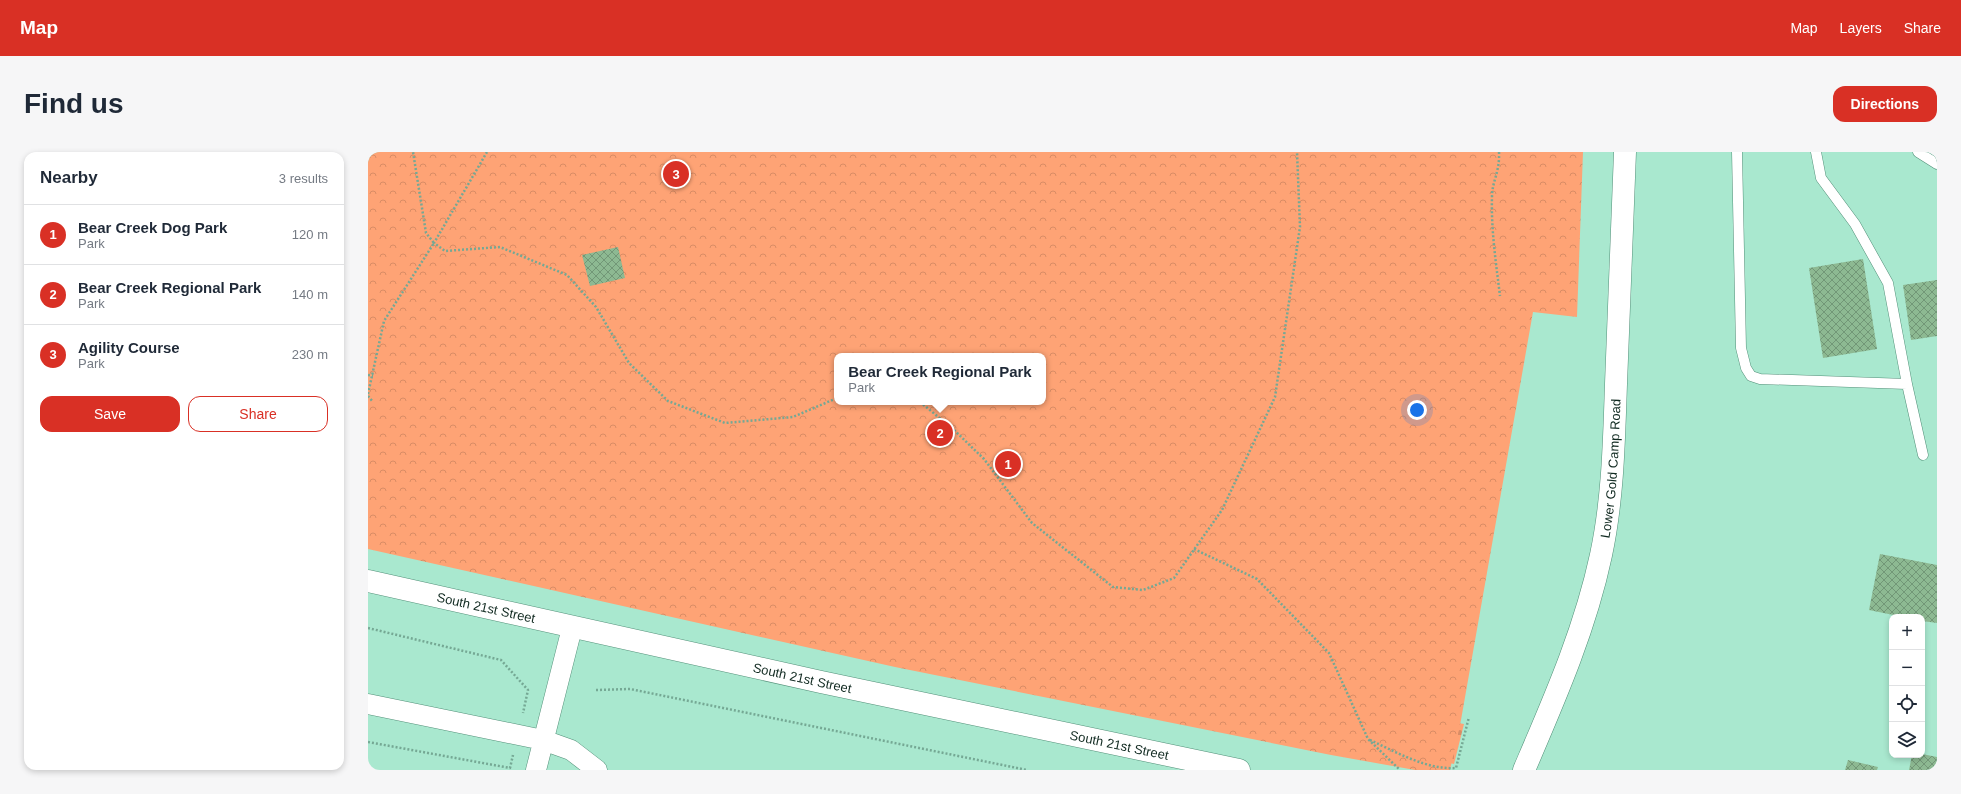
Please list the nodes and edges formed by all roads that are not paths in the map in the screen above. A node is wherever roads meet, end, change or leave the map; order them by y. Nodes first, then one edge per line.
1 (1625, 152) edge
2 (1737, 152) edge
3 (1816, 152) edge
4 (1918, 152) edge
5 (1937, 164) edge
6 (1907, 384) junction
7 (1922, 455) dead end
8 (368, 581) edge
9 (572, 628) junction
10 (368, 704) edge
11 (543, 740) junction
12 (536, 770) edge
13 (597, 770) edge
14 (1239, 770) edge
15 (1524, 770) edge

1 - 15 main road, Lower Gold Camp Road
2 - 6 lane
3 - 6 lane
4 - 5 lane
6 - 7 lane
8 - 9 main road, South 21st Street
9 - 11 street
9 - 14 main road, South 21st Street
10 - 11 street
11 - 12 street
11 - 13 street

